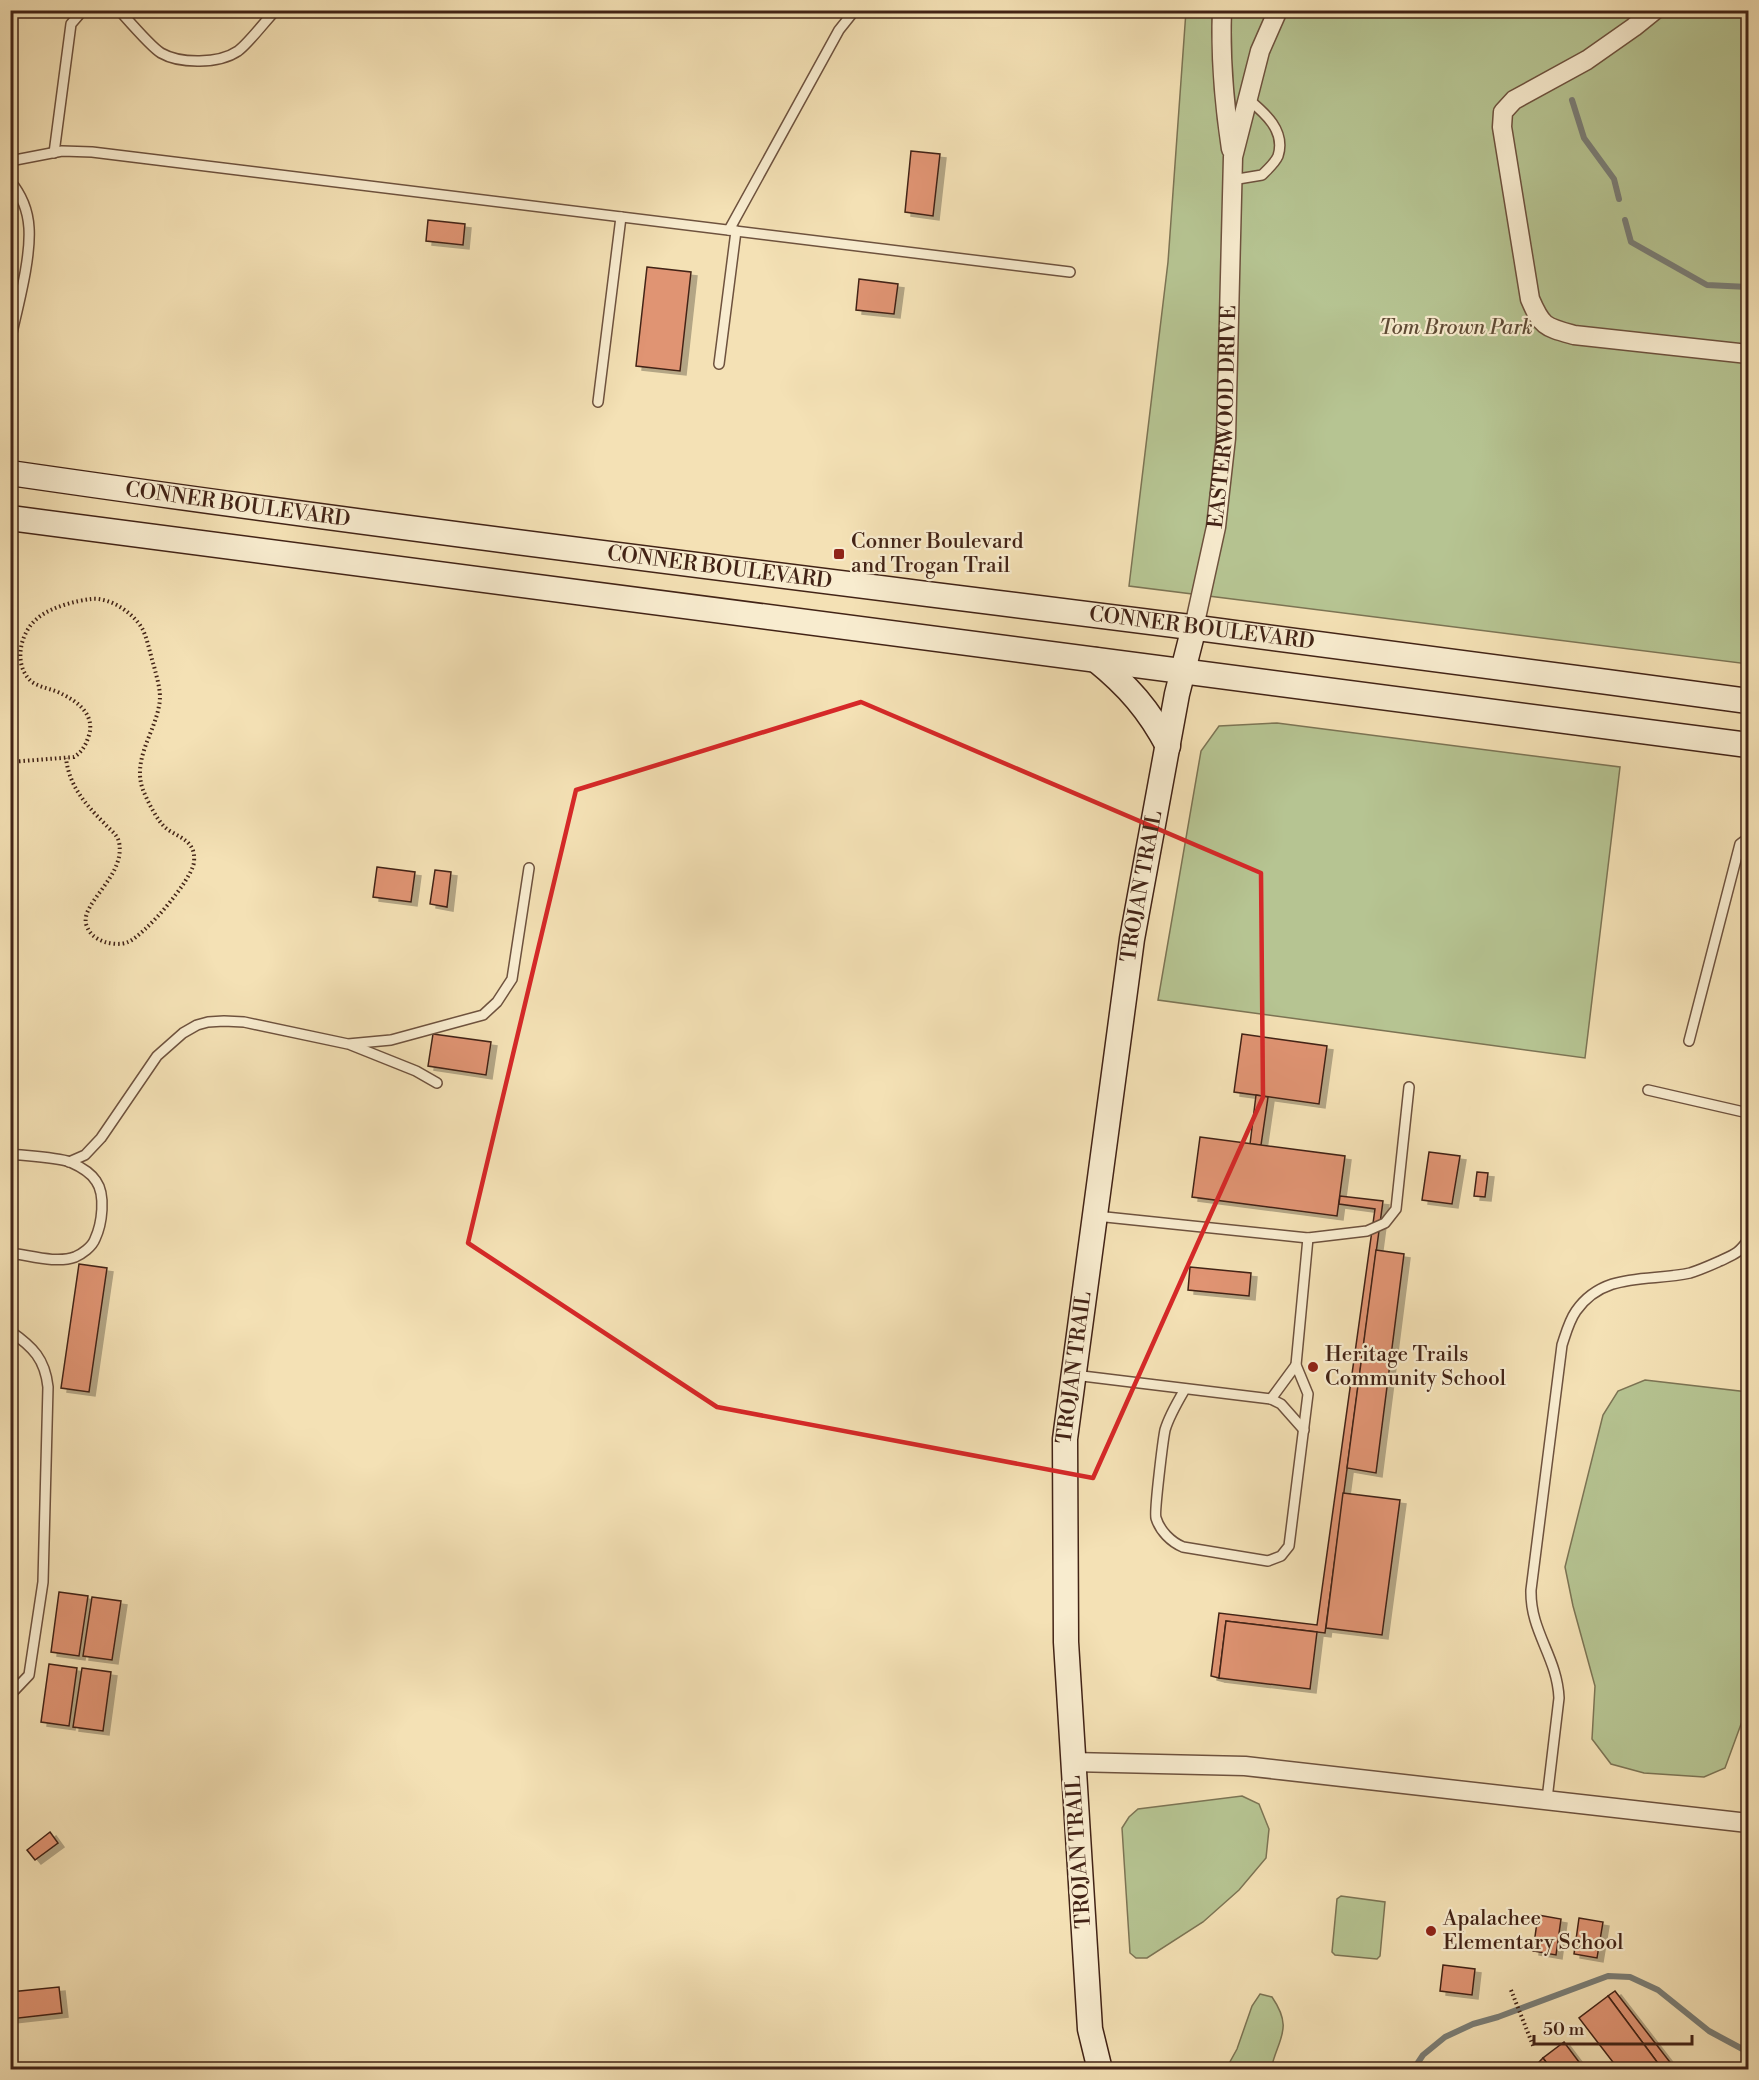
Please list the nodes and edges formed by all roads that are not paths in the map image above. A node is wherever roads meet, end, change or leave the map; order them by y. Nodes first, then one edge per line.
1 (83, 10) edge
2 (118, 10) edge
3 (276, 10) edge
4 (855, 10) edge
5 (1222, 10) edge
6 (1278, 10) edge
7 (1654, 10) edge
8 (1248, 99) junction
9 (54, 153) junction
10 (1233, 158) junction
11 (10, 161) edge
12 (1232, 180) junction
13 (10, 181) edge
14 (621, 217) junction
15 (732, 231) junction
16 (1070, 272) dead end
17 (10, 342) edge
18 (1749, 354) edge
19 (719, 364) dead end
20 (598, 402) dead end
21 (10, 473) edge
22 (10, 519) edge
23 (1194, 627) junction
24 (1096, 660) junction
25 (1183, 672) junction
26 (1749, 701) edge
27 (1749, 745) edge
28 (1168, 746) junction
29 (1749, 838) edge
30 (529, 868) dead end
31 (1689, 1041) dead end
32 (348, 1044) junction
33 (437, 1083) dead end
34 (1409, 1087) dead end
35 (1648, 1090) dead end
36 (1749, 1113) edge
37 (10, 1154) edge
38 (69, 1162) junction
39 (1095, 1216) junction
40 (1308, 1238) junction
41 (1749, 1240) edge
42 (10, 1253) edge
43 (10, 1331) edge
44 (1296, 1365) junction
45 (1074, 1375) junction
46 (1185, 1389) junction
47 (1271, 1399) junction
48 (1304, 1430) junction
49 (10, 1695) edge
50 (1072, 1762) junction
51 (1547, 1800) junction
52 (1749, 1823) edge
53 (1100, 2070) edge

1 - 9 lane
2 - 3 lane
4 - 15 lane
5 - 10 street, EASTERWOOD DRIVE
6 - 8 street, EASTERWOOD DRIVE
7 - 18 street
8 - 10 street, EASTERWOOD DRIVE
8 - 12 lane
9 - 11 lane
9 - 14 lane
10 - 12 street, EASTERWOOD DRIVE
12 - 23 street, EASTERWOOD DRIVE
13 - 17 lane
14 - 15 lane
14 - 20 lane
15 - 16 lane
15 - 19 lane
21 - 23 main road, CONNER BOULEVARD
22 - 24 main road, CONNER BOULEVARD
23 - 25 main road, EASTERWOOD DRIVE
23 - 26 main road, CONNER BOULEVARD
24 - 25 main road, CONNER BOULEVARD
24 - 28 main road
25 - 27 main road, CONNER BOULEVARD
25 - 28 main road, TROJAN TRAIL
28 - 39 main road, TROJAN TRAIL
29 - 31 lane
30 - 32 lane
32 - 33 lane
32 - 38 lane
34 - 40 lane
35 - 36 lane
37 - 38 lane
38 - 42 lane
39 - 40 lane
39 - 45 main road, TROJAN TRAIL
40 - 44 lane
41 - 51 lane
43 - 49 lane
44 - 47 lane
44 - 48 lane
45 - 46 lane
45 - 50 main road, TROJAN TRAIL
46 - 47 lane
46 - 48 lane
47 - 48 lane
50 - 51 street
50 - 53 main road, TROJAN TRAIL
51 - 52 street

